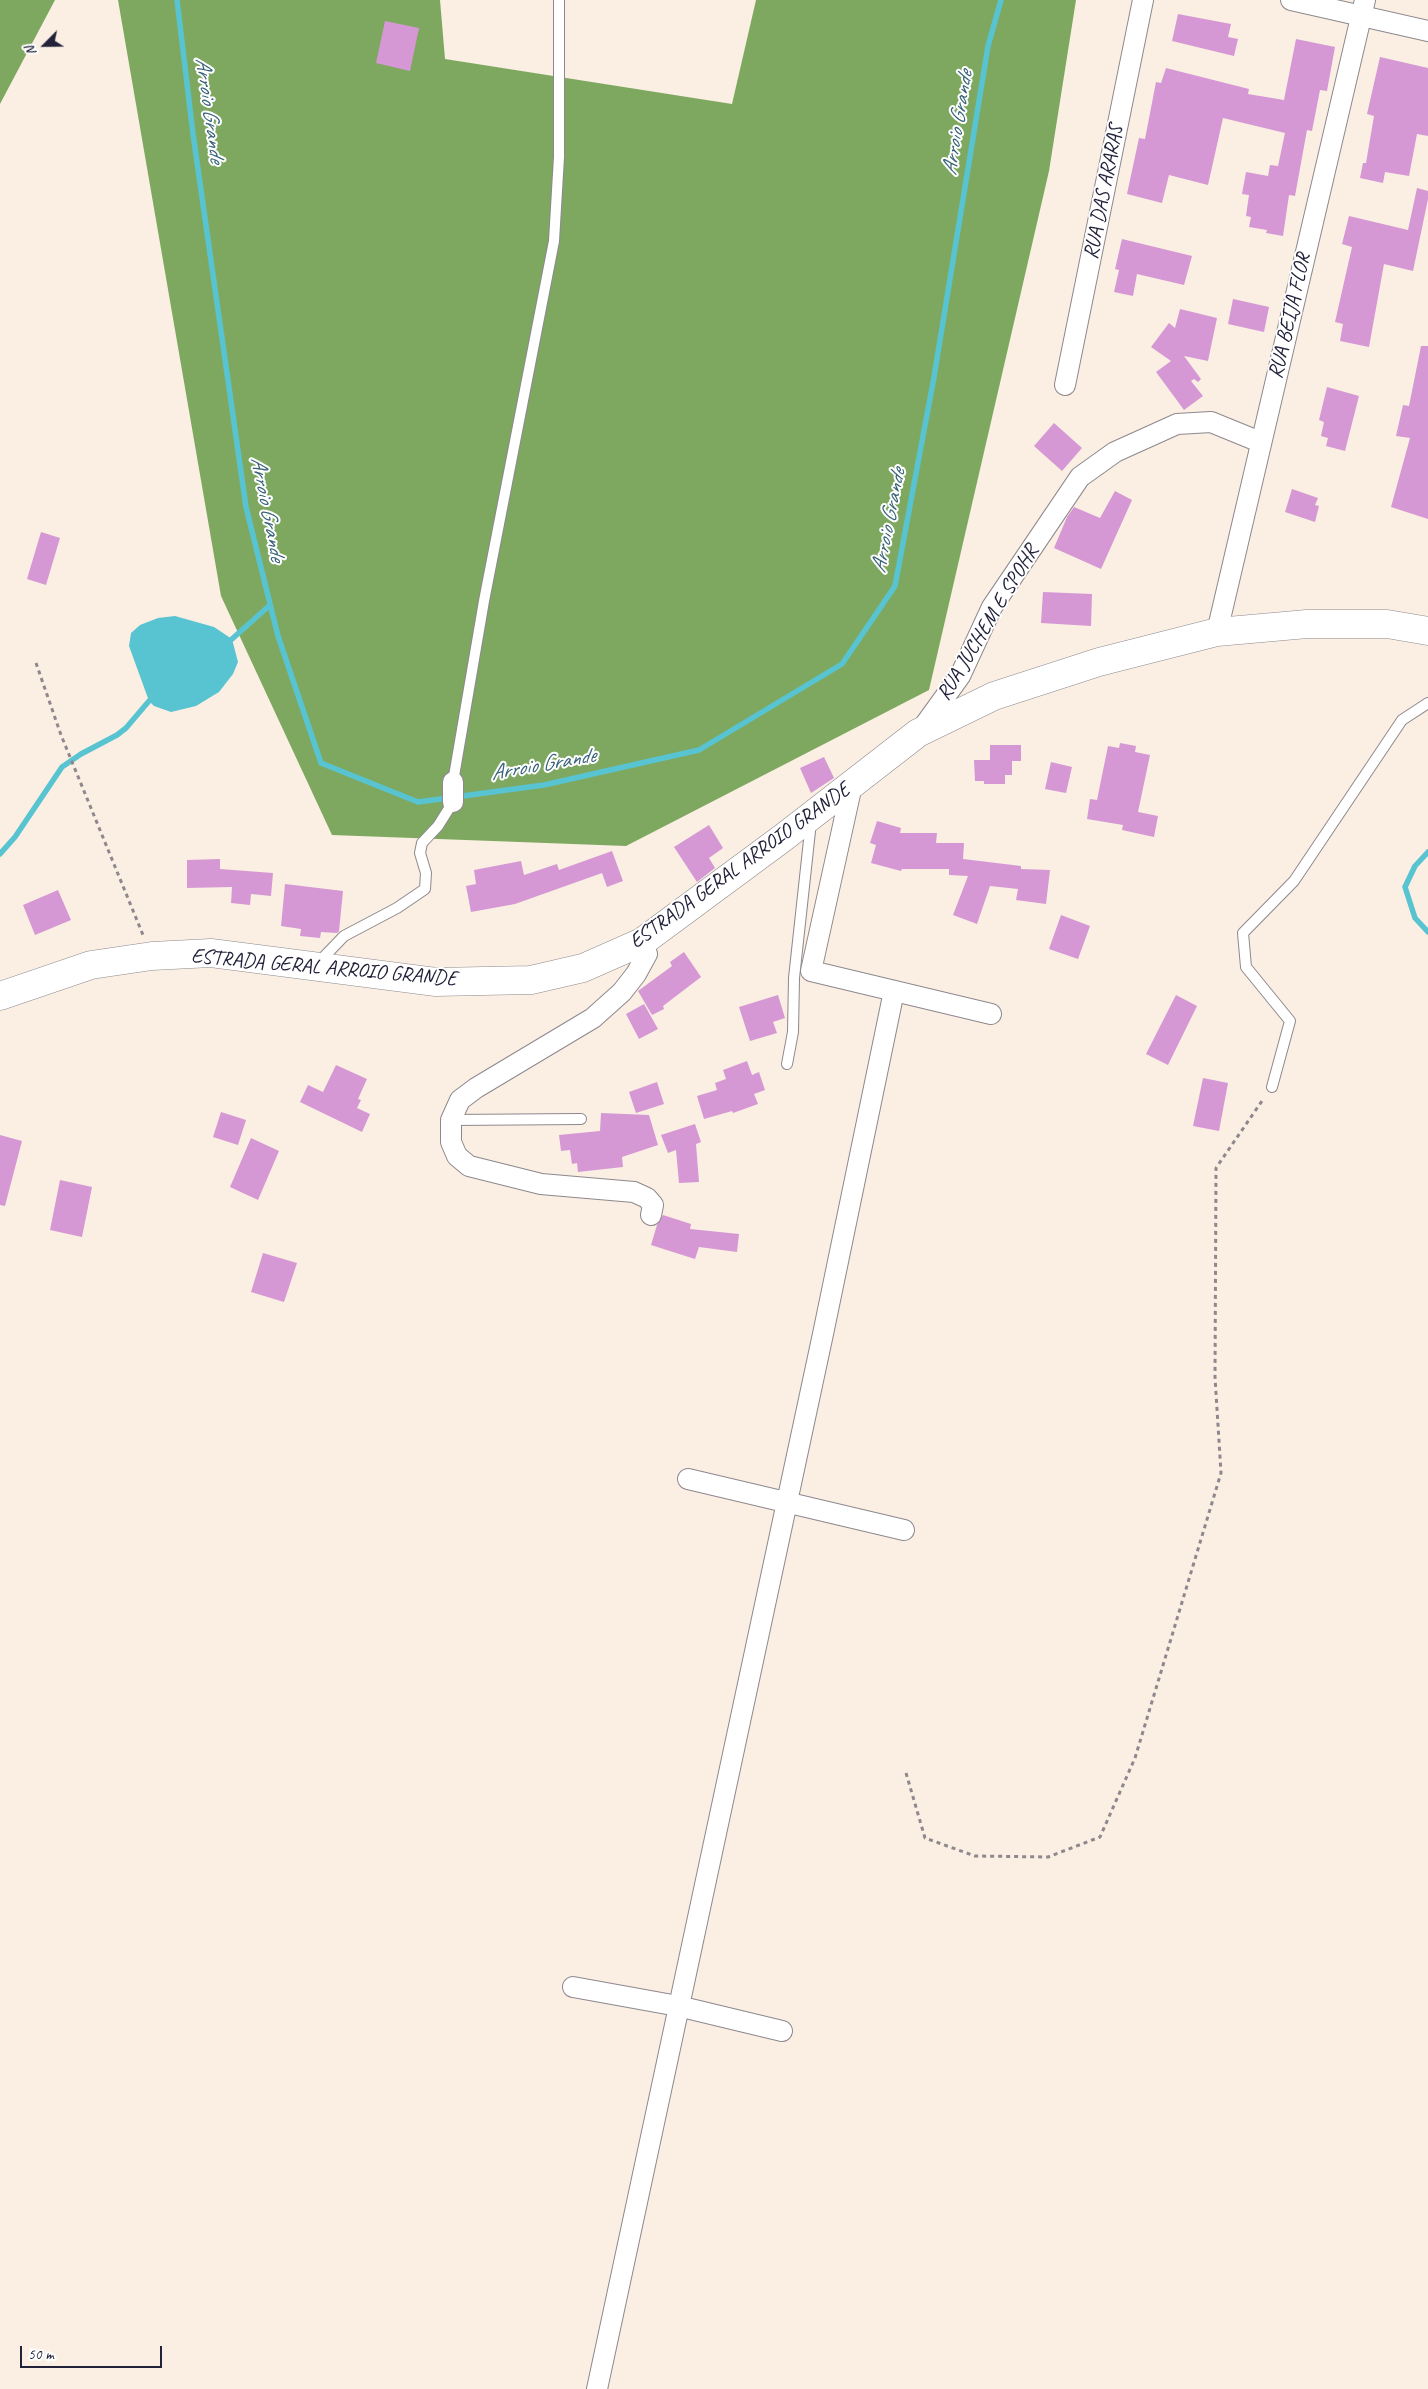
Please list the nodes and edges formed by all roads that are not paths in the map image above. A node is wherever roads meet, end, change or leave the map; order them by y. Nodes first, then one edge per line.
1 (559, 0) edge
2 (1142, 0) edge
3 (1291, 0) edge
4 (1363, 8) edge
5 (1428, 31) edge
6 (1065, 385) dead end
7 (1260, 442) junction
8 (1428, 631) edge
9 (1217, 632) junction
10 (1428, 703) edge
11 (918, 733) junction
12 (453, 782) joint
13 (852, 785) junction
14 (453, 802) joint
15 (812, 816) junction
16 (642, 942) junction
17 (316, 966) junction
18 (894, 991) junction
19 (0, 996) edge
20 (991, 1014) dead end
21 (787, 1064) dead end
22 (1272, 1087) road end
23 (581, 1119) dead end
24 (451, 1120) junction
25 (651, 1215) dead end
26 (688, 1480) dead end
27 (787, 1503) junction
28 (904, 1530) dead end
29 (573, 1987) dead end
30 (678, 2006) junction
31 (782, 2031) dead end
32 (597, 2389) edge

1 - 12 lane
2 - 6 street, RUA DAS ARARAS
3 - 4 street
4 - 5 street
4 - 7 street, RUA BEIJA FLOR
7 - 9 street, RUA BEIJA FLOR
7 - 11 street, RUA JUCHEM E SPOHR
8 - 9 main road, ESTRADA GERAL ARROIO GRANDE
9 - 11 main road, ESTRADA GERAL ARROIO GRANDE
10 - 22 lane
11 - 13 main road, ESTRADA GERAL ARROIO GRANDE
12 - 14 street
13 - 15 main road, ESTRADA GERAL ARROIO GRANDE
13 - 18 street
14 - 17 lane
15 - 16 main road, ESTRADA GERAL ARROIO GRANDE
15 - 21 lane
16 - 17 main road, ESTRADA GERAL ARROIO GRANDE
16 - 24 street
17 - 19 main road, ESTRADA GERAL ARROIO GRANDE
18 - 20 street
18 - 27 street
23 - 24 lane
24 - 25 street
26 - 27 street
27 - 28 street
27 - 30 street
29 - 30 street
30 - 31 street
30 - 32 street

